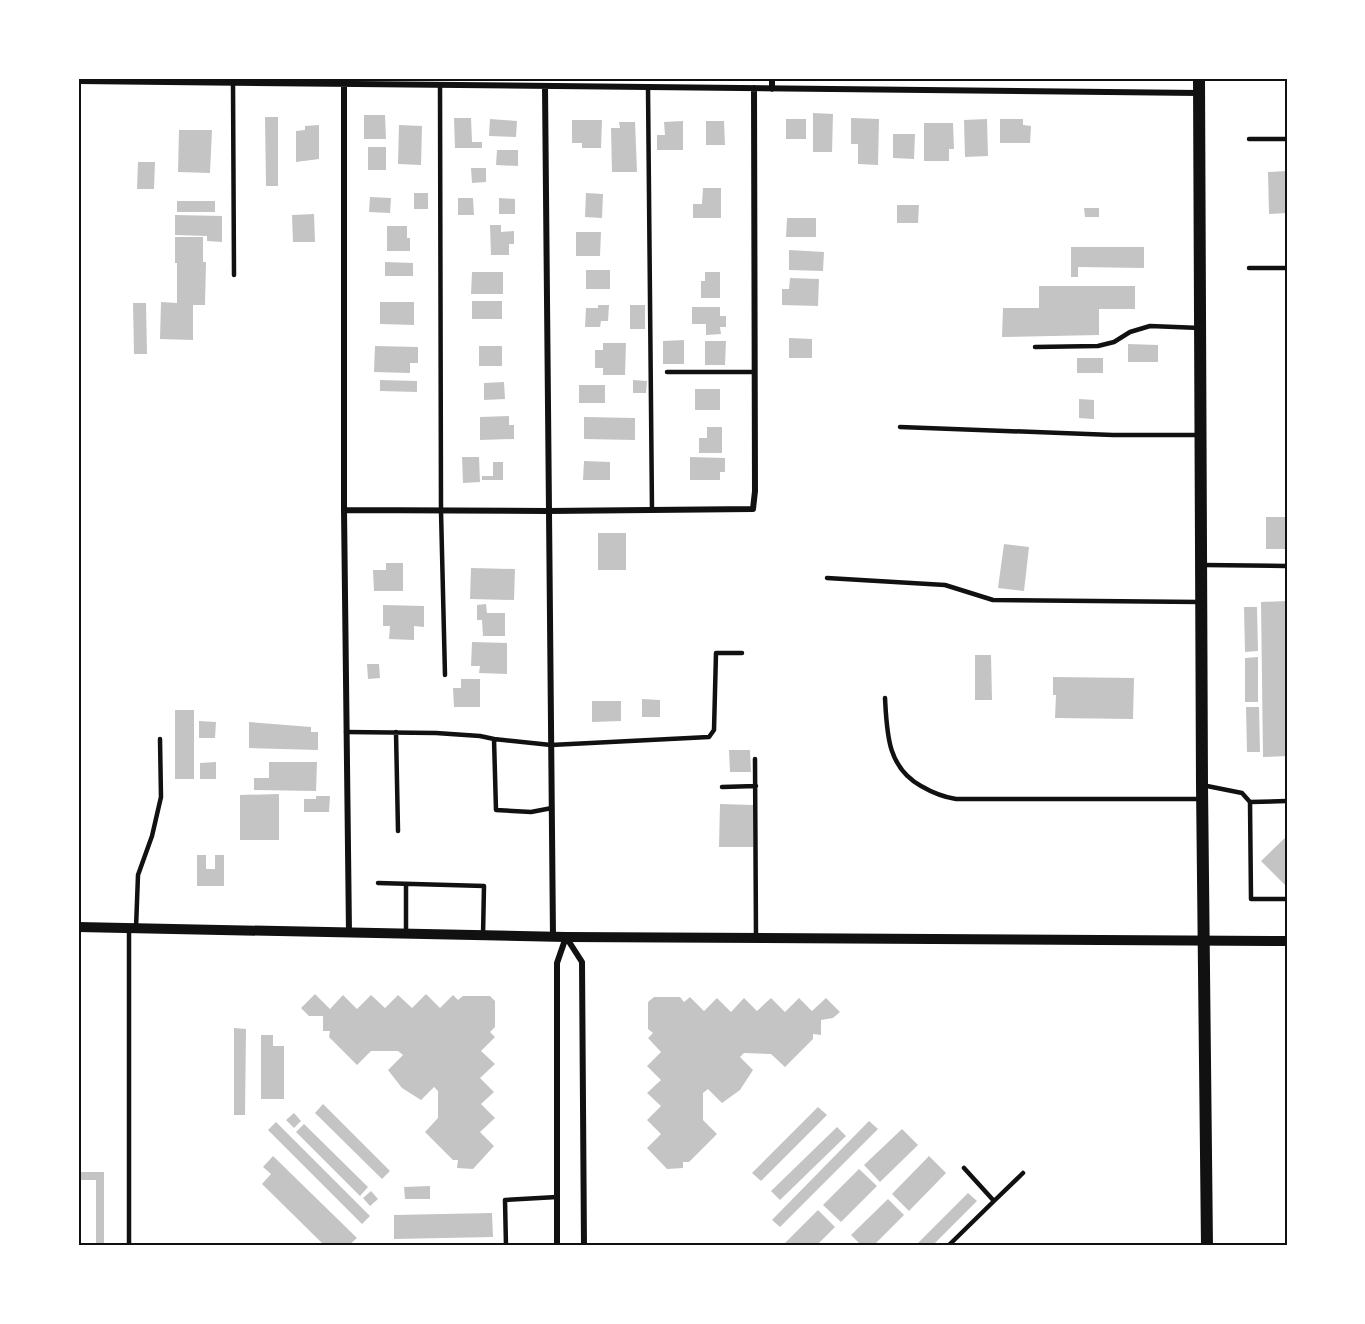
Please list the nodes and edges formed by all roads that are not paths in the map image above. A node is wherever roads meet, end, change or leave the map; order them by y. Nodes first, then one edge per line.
1 (772, 78) edge
2 (1199, 78) edge
3 (344, 80) edge
4 (78, 81) edge
5 (233, 82) junction
6 (440, 85) junction
7 (545, 87) junction
8 (648, 88) junction
9 (754, 88) junction
10 (772, 88) junction
11 (1199, 93) junction
12 (1250, 139) dead end
13 (1287, 139) edge
14 (1250, 268) dead end
15 (1287, 268) edge
16 (234, 275) dead end
17 (1200, 328) junction
18 (1035, 347) dead end
19 (667, 372) dead end
20 (754, 372) junction
21 (900, 427) dead end
22 (1201, 435) junction
23 (344, 510) junction
24 (652, 510) junction
25 (441, 511) junction
26 (548, 511) junction
27 (1201, 565) junction
28 (1287, 566) edge
29 (826, 578) dead end
30 (1202, 602) junction
31 (742, 653) dead end
32 (445, 675) dead end
33 (885, 698) dead end
34 (346, 732) junction
35 (396, 732) junction
36 (160, 739) dead end
37 (494, 740) junction
38 (551, 745) junction
39 (754, 759) dead end
40 (1202, 785) junction
41 (756, 786) junction
42 (722, 787) dead end
43 (1202, 799) junction
44 (1287, 801) edge
45 (1250, 802) junction
46 (552, 808) junction
47 (398, 831) dead end
48 (378, 883) dead end
49 (406, 884) junction
50 (1287, 898) edge
51 (78, 927) edge
52 (132, 928) junction
53 (349, 933) junction
54 (406, 934) junction
55 (483, 936) junction
56 (553, 937) junction
57 (566, 937) junction
58 (756, 938) junction
59 (1204, 940) junction
60 (1287, 941) edge
61 (964, 1168) dead end
62 (1023, 1173) dead end
63 (557, 1197) junction
64 (994, 1201) junction
65 (129, 1246) edge
66 (506, 1246) edge
67 (557, 1246) edge
68 (584, 1246) edge
69 (948, 1246) edge
70 (1207, 1246) edge

1 - 10 street
2 - 11 main road
3 - 5 street
3 - 6 street
3 - 23 street
4 - 5 street
5 - 16 lane
6 - 7 street
6 - 25 lane
7 - 8 street
7 - 26 street
8 - 9 street
8 - 24 lane
9 - 10 street
9 - 20 street
10 - 11 street
11 - 17 main road
12 - 13 lane
14 - 15 lane
17 - 18 lane
17 - 22 main road
19 - 20 lane
20 - 24 street
21 - 22 lane
22 - 27 main road
23 - 25 street
23 - 34 street
24 - 26 street
25 - 26 street
25 - 32 lane
26 - 38 street
27 - 28 lane
27 - 30 main road
29 - 30 lane
30 - 40 main road
31 - 38 lane
33 - 43 lane
34 - 35 lane
34 - 53 street
35 - 37 lane
35 - 47 lane
36 - 52 lane
37 - 38 lane
37 - 46 lane
38 - 46 street
39 - 41 lane
40 - 43 main road
40 - 45 lane
41 - 42 lane
41 - 58 lane
43 - 59 main road
44 - 45 lane
45 - 50 lane
46 - 56 street
48 - 49 lane
49 - 54 lane
49 - 55 lane
51 - 52 street
52 - 53 street
52 - 65 lane
53 - 54 street
54 - 55 street
55 - 56 street
56 - 57 street
57 - 58 street
57 - 63 street
57 - 68 street
58 - 59 street
59 - 60 street
59 - 70 main road
61 - 64 lane
62 - 64 lane
63 - 66 lane
63 - 67 street
64 - 69 lane

